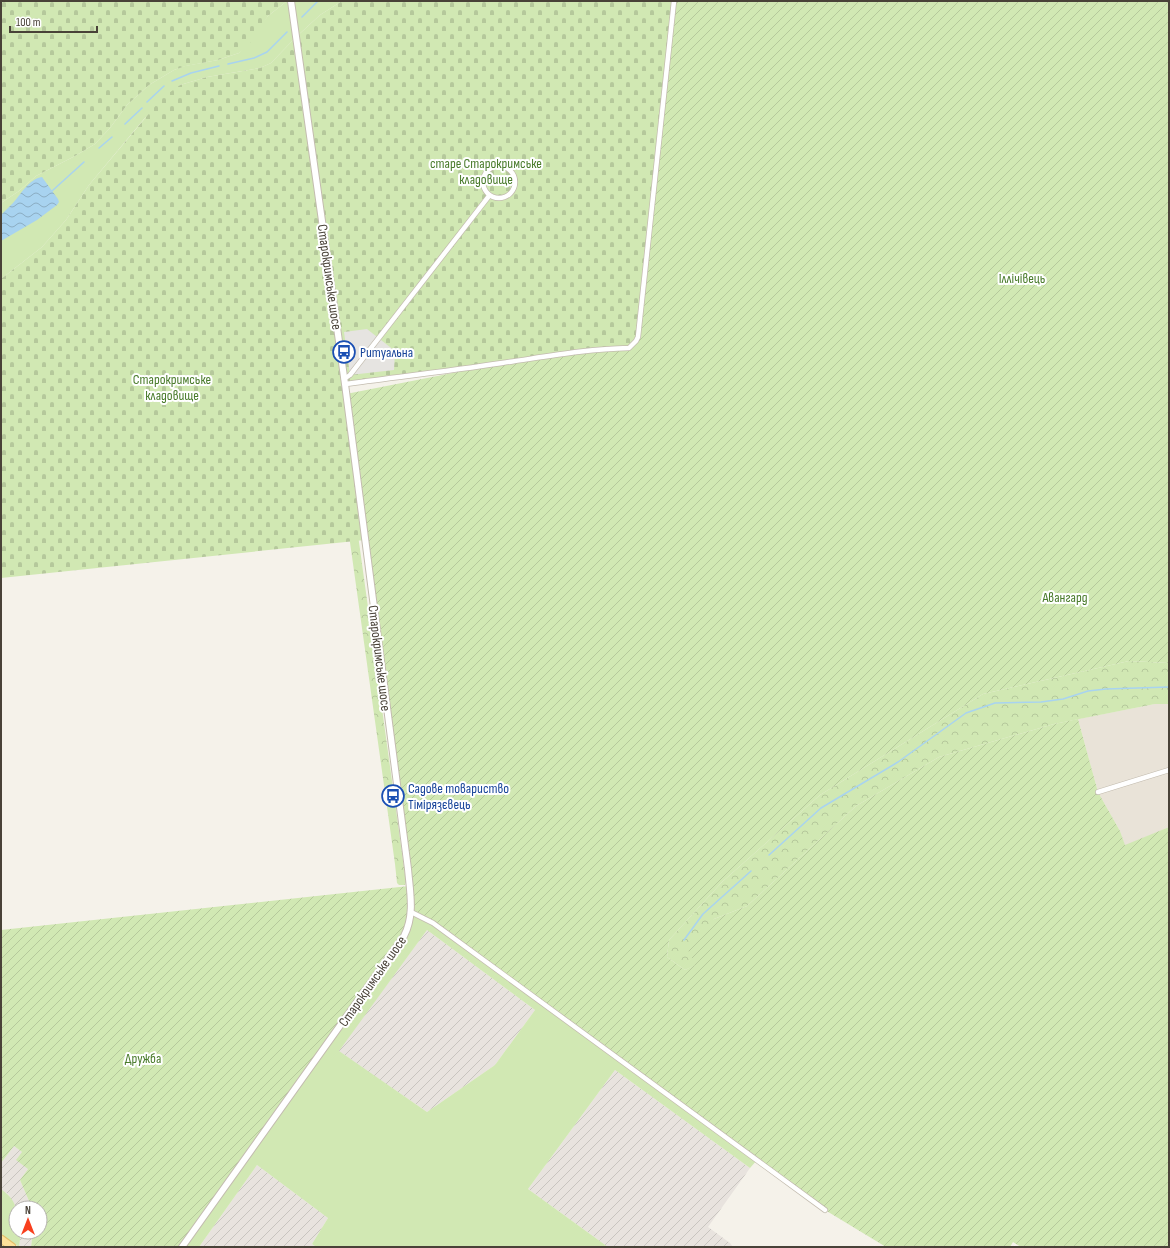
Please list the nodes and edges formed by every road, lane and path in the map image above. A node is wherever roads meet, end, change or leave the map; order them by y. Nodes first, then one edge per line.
1 (291, 1) edge
2 (674, 1) edge
3 (489, 196) junction
4 (344, 382) junction
5 (1169, 770) edge
6 (1098, 792) dead end
7 (411, 912) junction
8 (825, 1210) dead end
9 (1, 1239) edge
10 (12, 1247) edge
11 (182, 1247) edge

1 - 4 street, Старокримське шосе
2 - 4 street
3 - 3 street
3 - 4 street
4 - 7 street, Старокримське шосе
5 - 6 street
7 - 8 street
7 - 11 street, Старокримське шосе
9 - 10 main road

